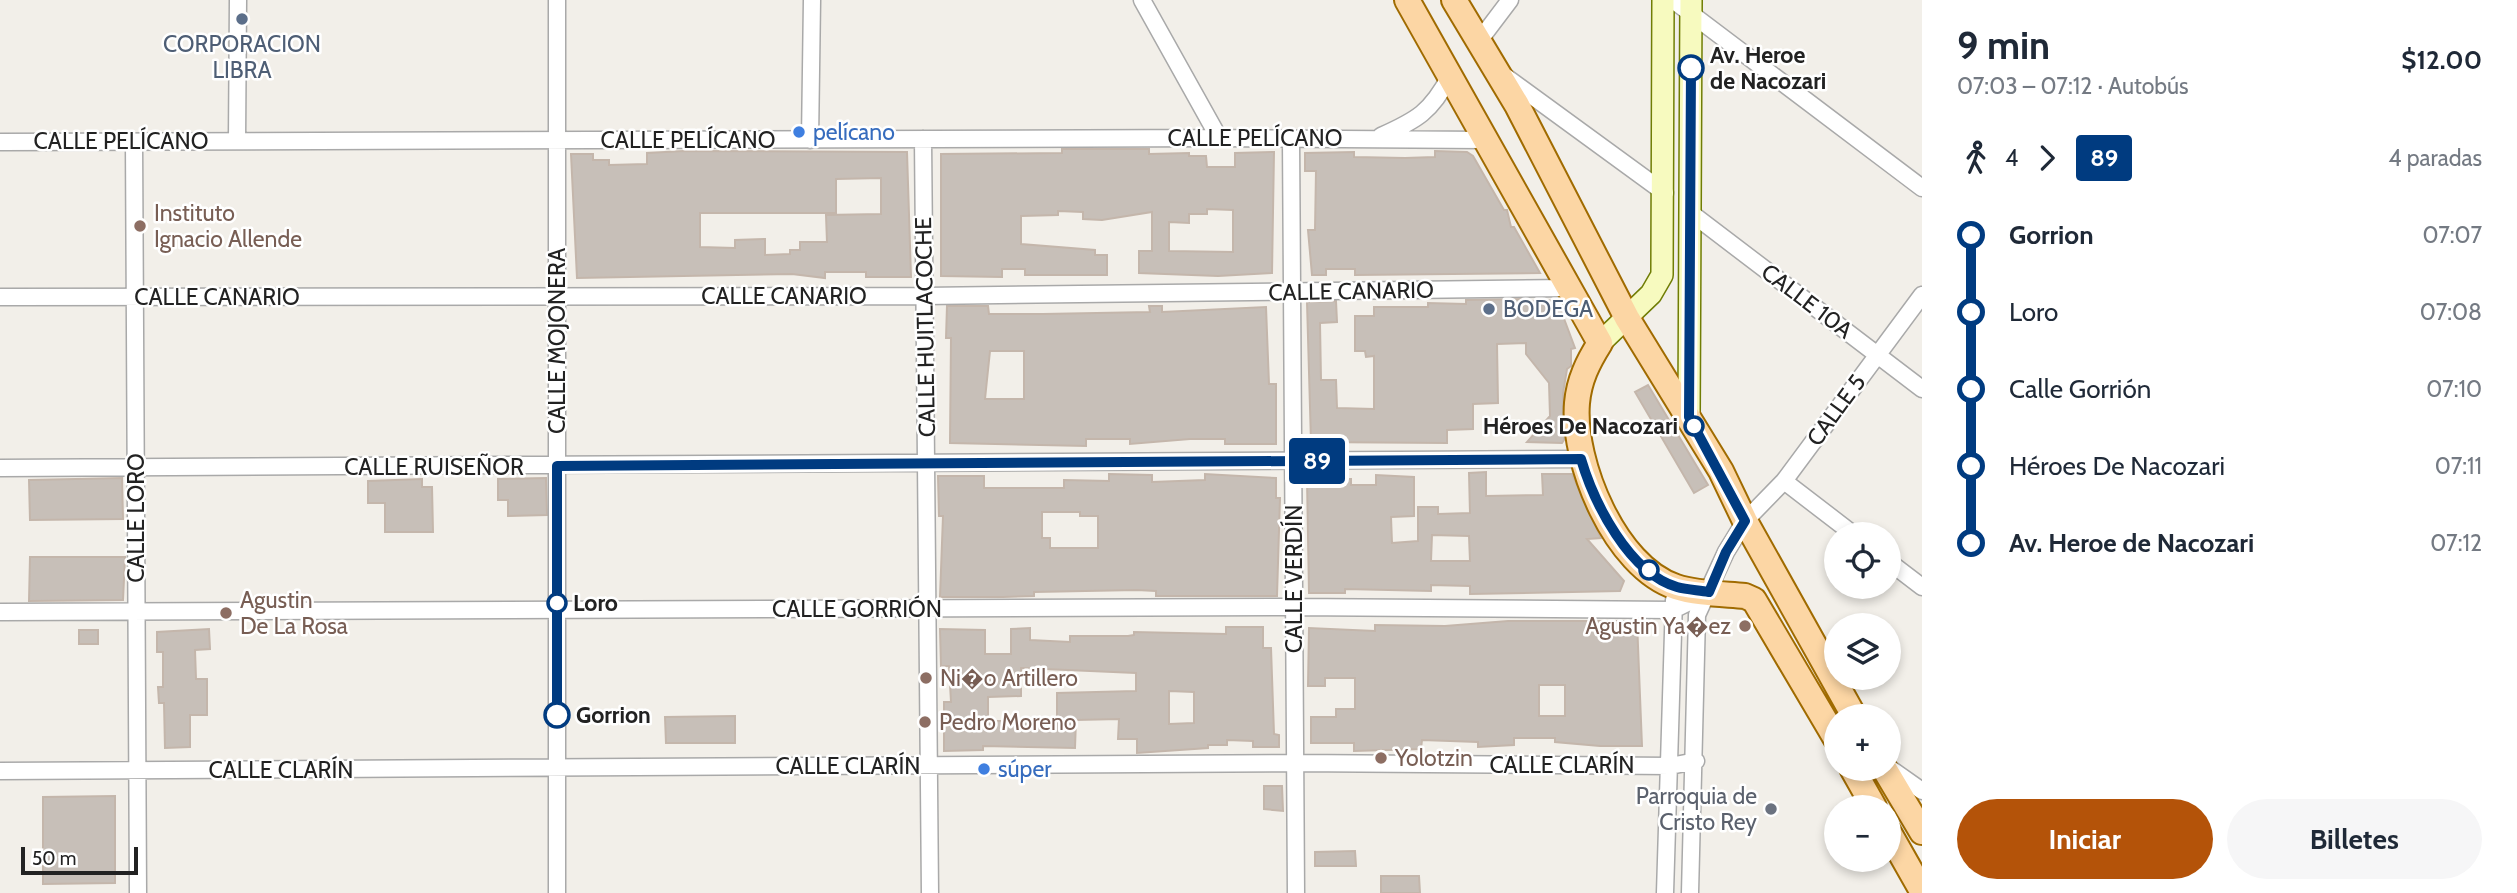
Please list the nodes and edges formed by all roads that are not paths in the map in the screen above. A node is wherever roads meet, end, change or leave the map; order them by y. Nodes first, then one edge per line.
1 (238, 0) edge
2 (557, 0) edge
3 (812, 0) edge
4 (1142, 0) edge
5 (1407, 0) edge
6 (1454, 0) edge
7 (1510, 0) edge
8 (1664, 0) edge
9 (1672, 0) edge
10 (1691, 7) edge
11 (1479, 41) junction
12 (1496, 70) junction
13 (1450, 76) junction
14 (1219, 138) junction
15 (1291, 138) junction
16 (1376, 138) junction
17 (810, 139) junction
18 (923, 139) junction
19 (556, 140) junction
20 (1485, 140) junction
21 (237, 141) junction
22 (0, 142) edge
23 (134, 142) junction
24 (1922, 188) edge
25 (1665, 193) junction
26 (1691, 213) junction
27 (1569, 288) junction
28 (1292, 292) junction
29 (1922, 295) edge
30 (925, 296) junction
31 (0, 297) edge
32 (136, 297) junction
33 (556, 297) junction
34 (1627, 318) junction
35 (1600, 343) junction
36 (1877, 355) junction
37 (1922, 389) edge
38 (1689, 417) junction
39 (1581, 459) junction
40 (1293, 461) junction
41 (927, 464) junction
42 (557, 466) junction
43 (0, 468) edge
44 (136, 469) junction
45 (1784, 481) junction
46 (1745, 521) junction
47 (1837, 522) edge
48 (1901, 571) edge
49 (1922, 587) edge
50 (1709, 592) junction
51 (1674, 598) junction
52 (1294, 607) junction
53 (928, 609) junction
54 (557, 611) junction
55 (0, 612) edge
56 (137, 613) junction
57 (1847, 704) edge
58 (1824, 718) edge
59 (1696, 761) junction
60 (1295, 763) junction
61 (930, 765) junction
62 (1670, 765) junction
63 (557, 768) junction
64 (0, 771) edge
65 (138, 771) junction
66 (1901, 778) edge
67 (1893, 781) edge
68 (1922, 792) edge
69 (1922, 832) edge
70 (1901, 854) edge
71 (1922, 891) edge
72 (138, 893) edge
73 (557, 893) edge
74 (930, 893) edge
75 (1296, 893) edge
76 (1665, 893) edge
77 (1690, 893) edge

1 - 21 street
2 - 19 street, CALLE MOJONERA
3 - 17 street
4 - 14 street
5 - 13 main road
6 - 11 main road
7 - 11 street
8 - 25 main road
9 - 10 street
10 - 24 street
10 - 26 main road
11 - 12 main road
12 - 25 street
12 - 34 main road
13 - 16 street, CALLE PELÍCANO
13 - 20 main road
14 - 15 street, CALLE PELÍCANO
14 - 18 street, CALLE PELÍCANO
15 - 16 street, CALLE PELÍCANO
15 - 28 street, CALLE VERDÍN
16 - 20 street, CALLE PELÍCANO
17 - 18 street, CALLE PELÍCANO
17 - 19 street, CALLE PELÍCANO
18 - 30 street, CALLE HUITLACOCHE
19 - 21 street, CALLE PELÍCANO
19 - 33 street, CALLE MOJONERA
20 - 27 main road
21 - 23 street, CALLE PELÍCANO
22 - 23 street, CALLE PELÍCANO
23 - 32 street, CALLE LORO
25 - 34 main road
26 - 36 street, CALLE 10A
26 - 38 main road
27 - 28 street, CALLE CANARIO
27 - 35 main road
28 - 30 street, CALLE CANARIO
28 - 40 street, CALLE VERDÍN
29 - 36 street, CALLE 5
30 - 33 street, CALLE CANARIO
30 - 41 street, CALLE HUITLACOCHE
31 - 32 street, CALLE CANARIO
32 - 33 street, CALLE CANARIO
32 - 44 street, CALLE LORO
33 - 42 street, CALLE MOJONERA
34 - 35 main road
34 - 38 main road
35 - 39 main road
36 - 37 street, CALLE 10A
36 - 45 street, CALLE 5
38 - 46 main road
39 - 40 street, CALLE RUISEÑOR
39 - 51 main road
40 - 41 street, CALLE RUISEÑOR
40 - 52 street, CALLE VERDÍN
41 - 42 street, CALLE RUISEÑOR
41 - 53 street, CALLE HUITLACOCHE
42 - 44 street, CALLE RUISEÑOR
42 - 54 street, CALLE MOJONERA
43 - 44 street, CALLE RUISEÑOR
44 - 56 street, CALLE LORO
45 - 46 street, CALLE 5
45 - 47 street
46 - 50 street, CALLE 5
46 - 57 main road
48 - 49 street
50 - 51 main road
50 - 58 main road
50 - 59 street, CALLE 5
51 - 52 street, CALLE GORRIÓN
51 - 62 street
52 - 53 street, CALLE GORRIÓN
52 - 60 street, CALLE VERDÍN
53 - 54 street, CALLE GORRIÓN
53 - 61 street, CALLE HUITLACOCHE
54 - 56 street, CALLE GORRIÓN
54 - 63 street, CALLE MOJONERA
55 - 56 street, CALLE GORRIÓN
56 - 65 street, CALLE LORO
59 - 62 street, CALLE CLARÍN
59 - 77 street, CALLE 5
60 - 61 street, CALLE CLARÍN
60 - 62 street, CALLE CLARÍN
60 - 75 street, CALLE VERDÍN
61 - 63 street, CALLE CLARÍN
61 - 74 street, CALLE HUITLACOCHE
62 - 76 street
63 - 65 street, CALLE CLARÍN
63 - 73 street, CALLE MOJONERA
64 - 65 street, CALLE CLARÍN
65 - 72 street, CALLE LORO
66 - 68 street
67 - 69 main road
70 - 71 main road

